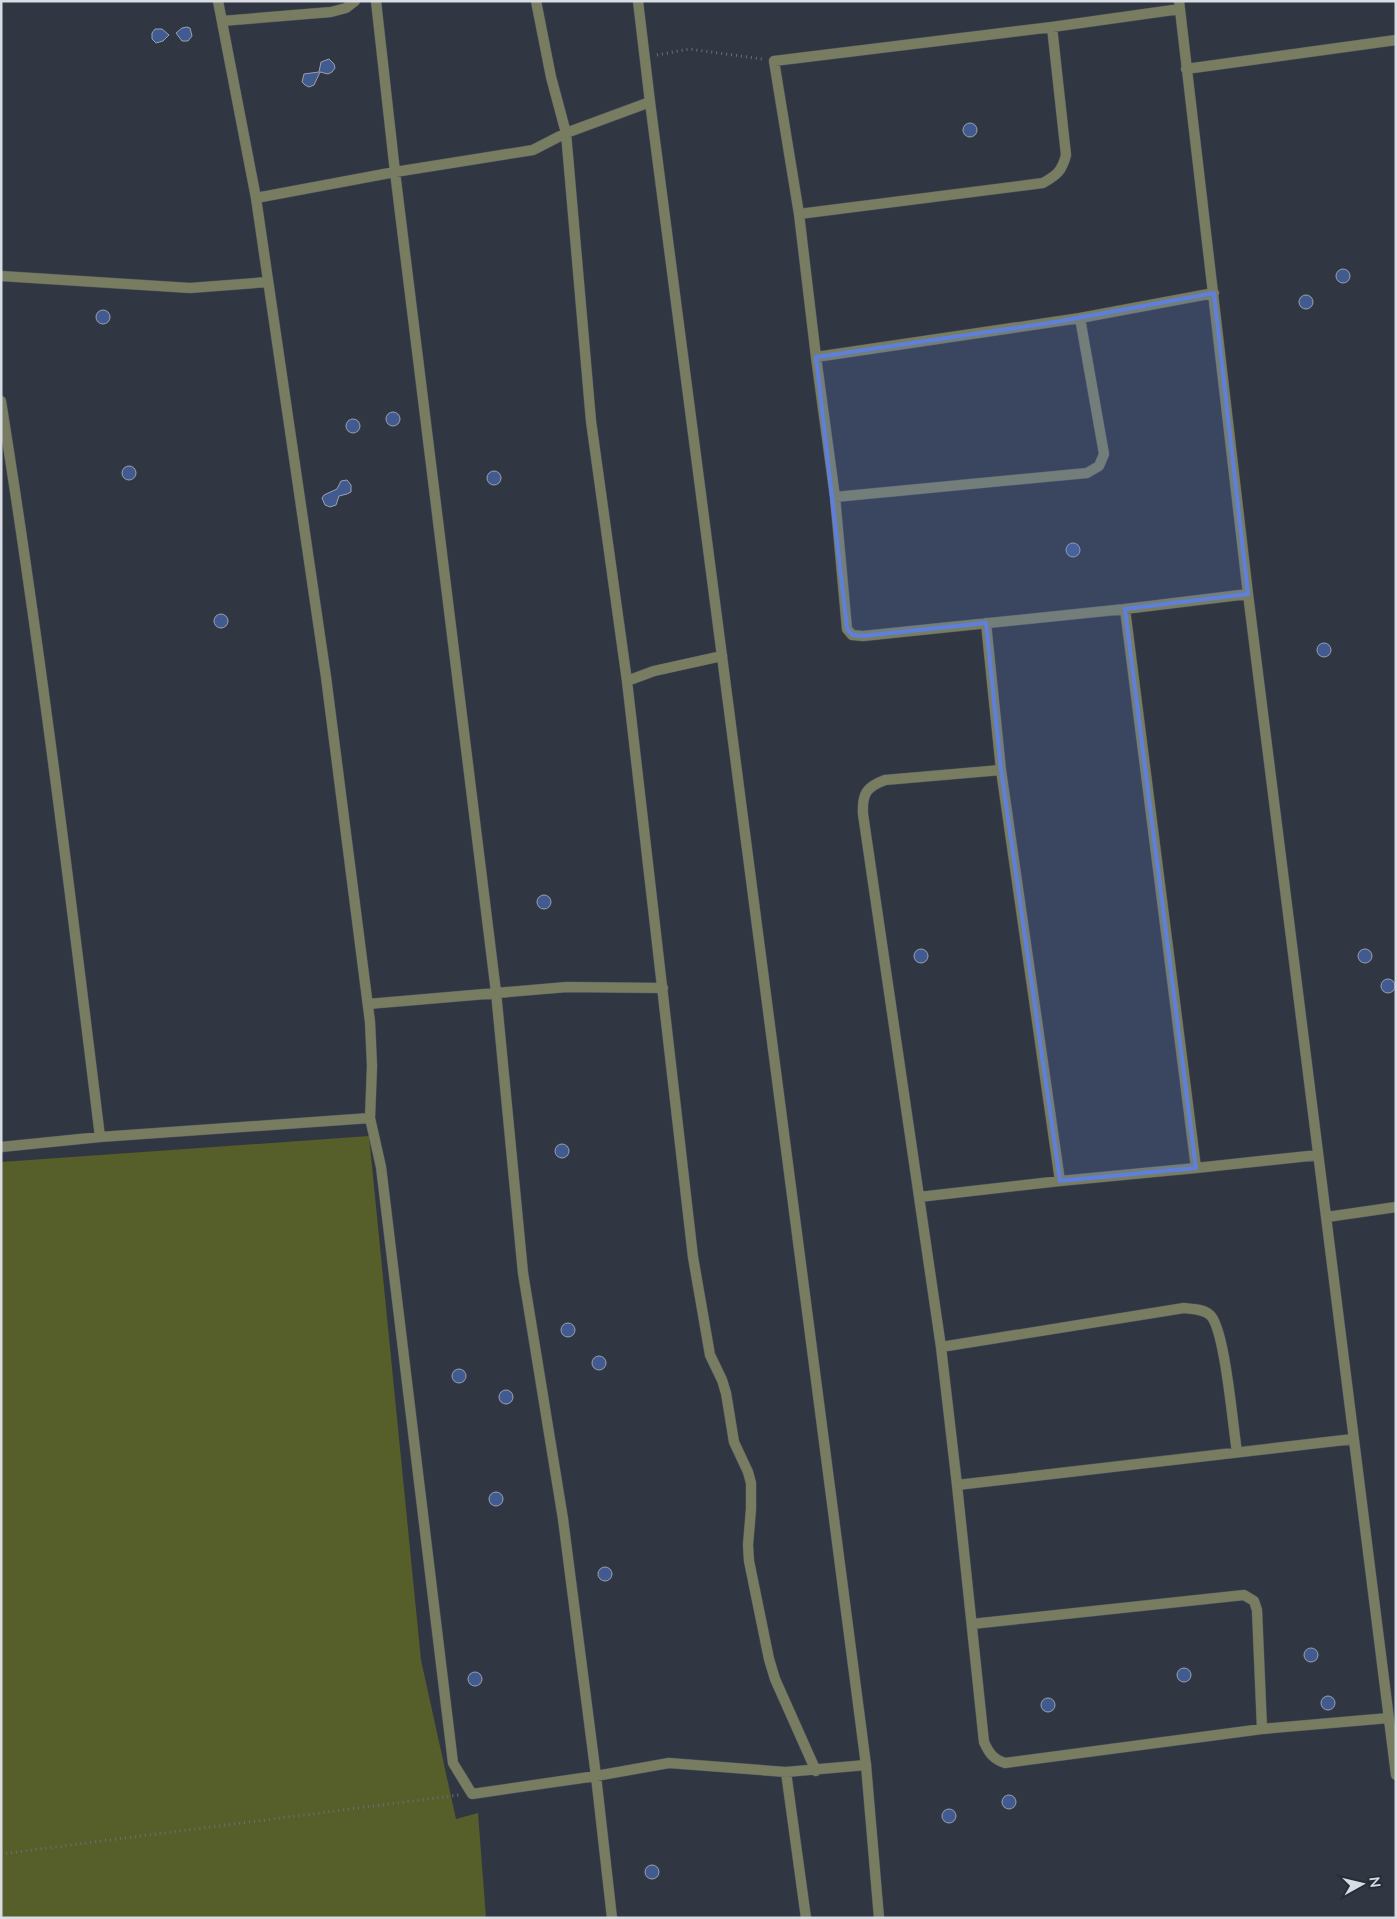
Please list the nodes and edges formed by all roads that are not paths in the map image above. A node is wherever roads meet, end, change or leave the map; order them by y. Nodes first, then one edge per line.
1 (218, 1) edge
2 (355, 1) edge
3 (376, 1) edge
4 (536, 1) edge
5 (638, 1) edge
6 (1180, 5) edge
7 (222, 21) junction
8 (1052, 27) junction
9 (1396, 40) edge
10 (1186, 69) junction
11 (650, 102) junction
12 (566, 133) junction
13 (395, 172) junction
14 (256, 198) junction
15 (799, 214) junction
16 (1, 276) edge
17 (268, 282) junction
18 (1214, 293) junction
19 (1080, 318) junction
20 (816, 357) junction
21 (1, 401) edge
22 (835, 497) junction
23 (1248, 594) junction
24 (1125, 610) junction
25 (986, 623) junction
26 (722, 656) junction
27 (627, 681) junction
28 (1001, 770) junction
29 (664, 988) junction
30 (496, 992) junction
31 (368, 1004) junction
32 (370, 1118) junction
33 (100, 1137) junction
34 (1, 1147) edge
35 (1318, 1155) junction
36 (1196, 1168) junction
37 (1060, 1180) junction
38 (919, 1198) junction
39 (1396, 1207) edge
40 (1327, 1217) junction
41 (941, 1347) junction
42 (1353, 1439) junction
43 (1237, 1452) junction
44 (957, 1485) junction
45 (972, 1624) junction
46 (1389, 1718) junction
47 (1262, 1729) junction
48 (866, 1765) junction
49 (816, 1771) junction
50 (786, 1772) junction
51 (1396, 1775) edge
52 (596, 1776) junction
53 (612, 1918) edge
54 (806, 1918) edge
55 (880, 1918) edge

1 - 7 street
2 - 7 street
3 - 13 street
4 - 12 street
5 - 11 street
6 - 8 street
6 - 10 street
7 - 14 street
8 - 15 street
8 - 15 street
9 - 10 street
10 - 18 street
11 - 12 street
11 - 26 street
12 - 13 street
12 - 27 street
13 - 14 street
13 - 30 street
14 - 17 street
15 - 20 street
16 - 17 street
17 - 31 street
18 - 19 street
18 - 23 street
19 - 20 street
19 - 22 street
20 - 22 street
21 - 33 street
22 - 25 street
23 - 24 street
23 - 35 street
24 - 25 street
24 - 36 street
25 - 28 street
26 - 27 street
26 - 48 street
27 - 29 street
28 - 37 street
28 - 38 street
29 - 30 street
29 - 49 street
30 - 31 street
30 - 52 street
31 - 32 street
32 - 33 street
32 - 52 street
33 - 34 street
35 - 36 street
35 - 40 street
36 - 37 street
37 - 38 street
38 - 41 street
39 - 40 street
40 - 42 street
41 - 43 street
41 - 44 street
42 - 43 street
42 - 46 street
43 - 44 street
44 - 45 street
45 - 47 street
45 - 47 street
46 - 47 street
46 - 51 street
48 - 49 street
48 - 55 street
49 - 50 street
50 - 52 street
50 - 54 street
52 - 53 street

